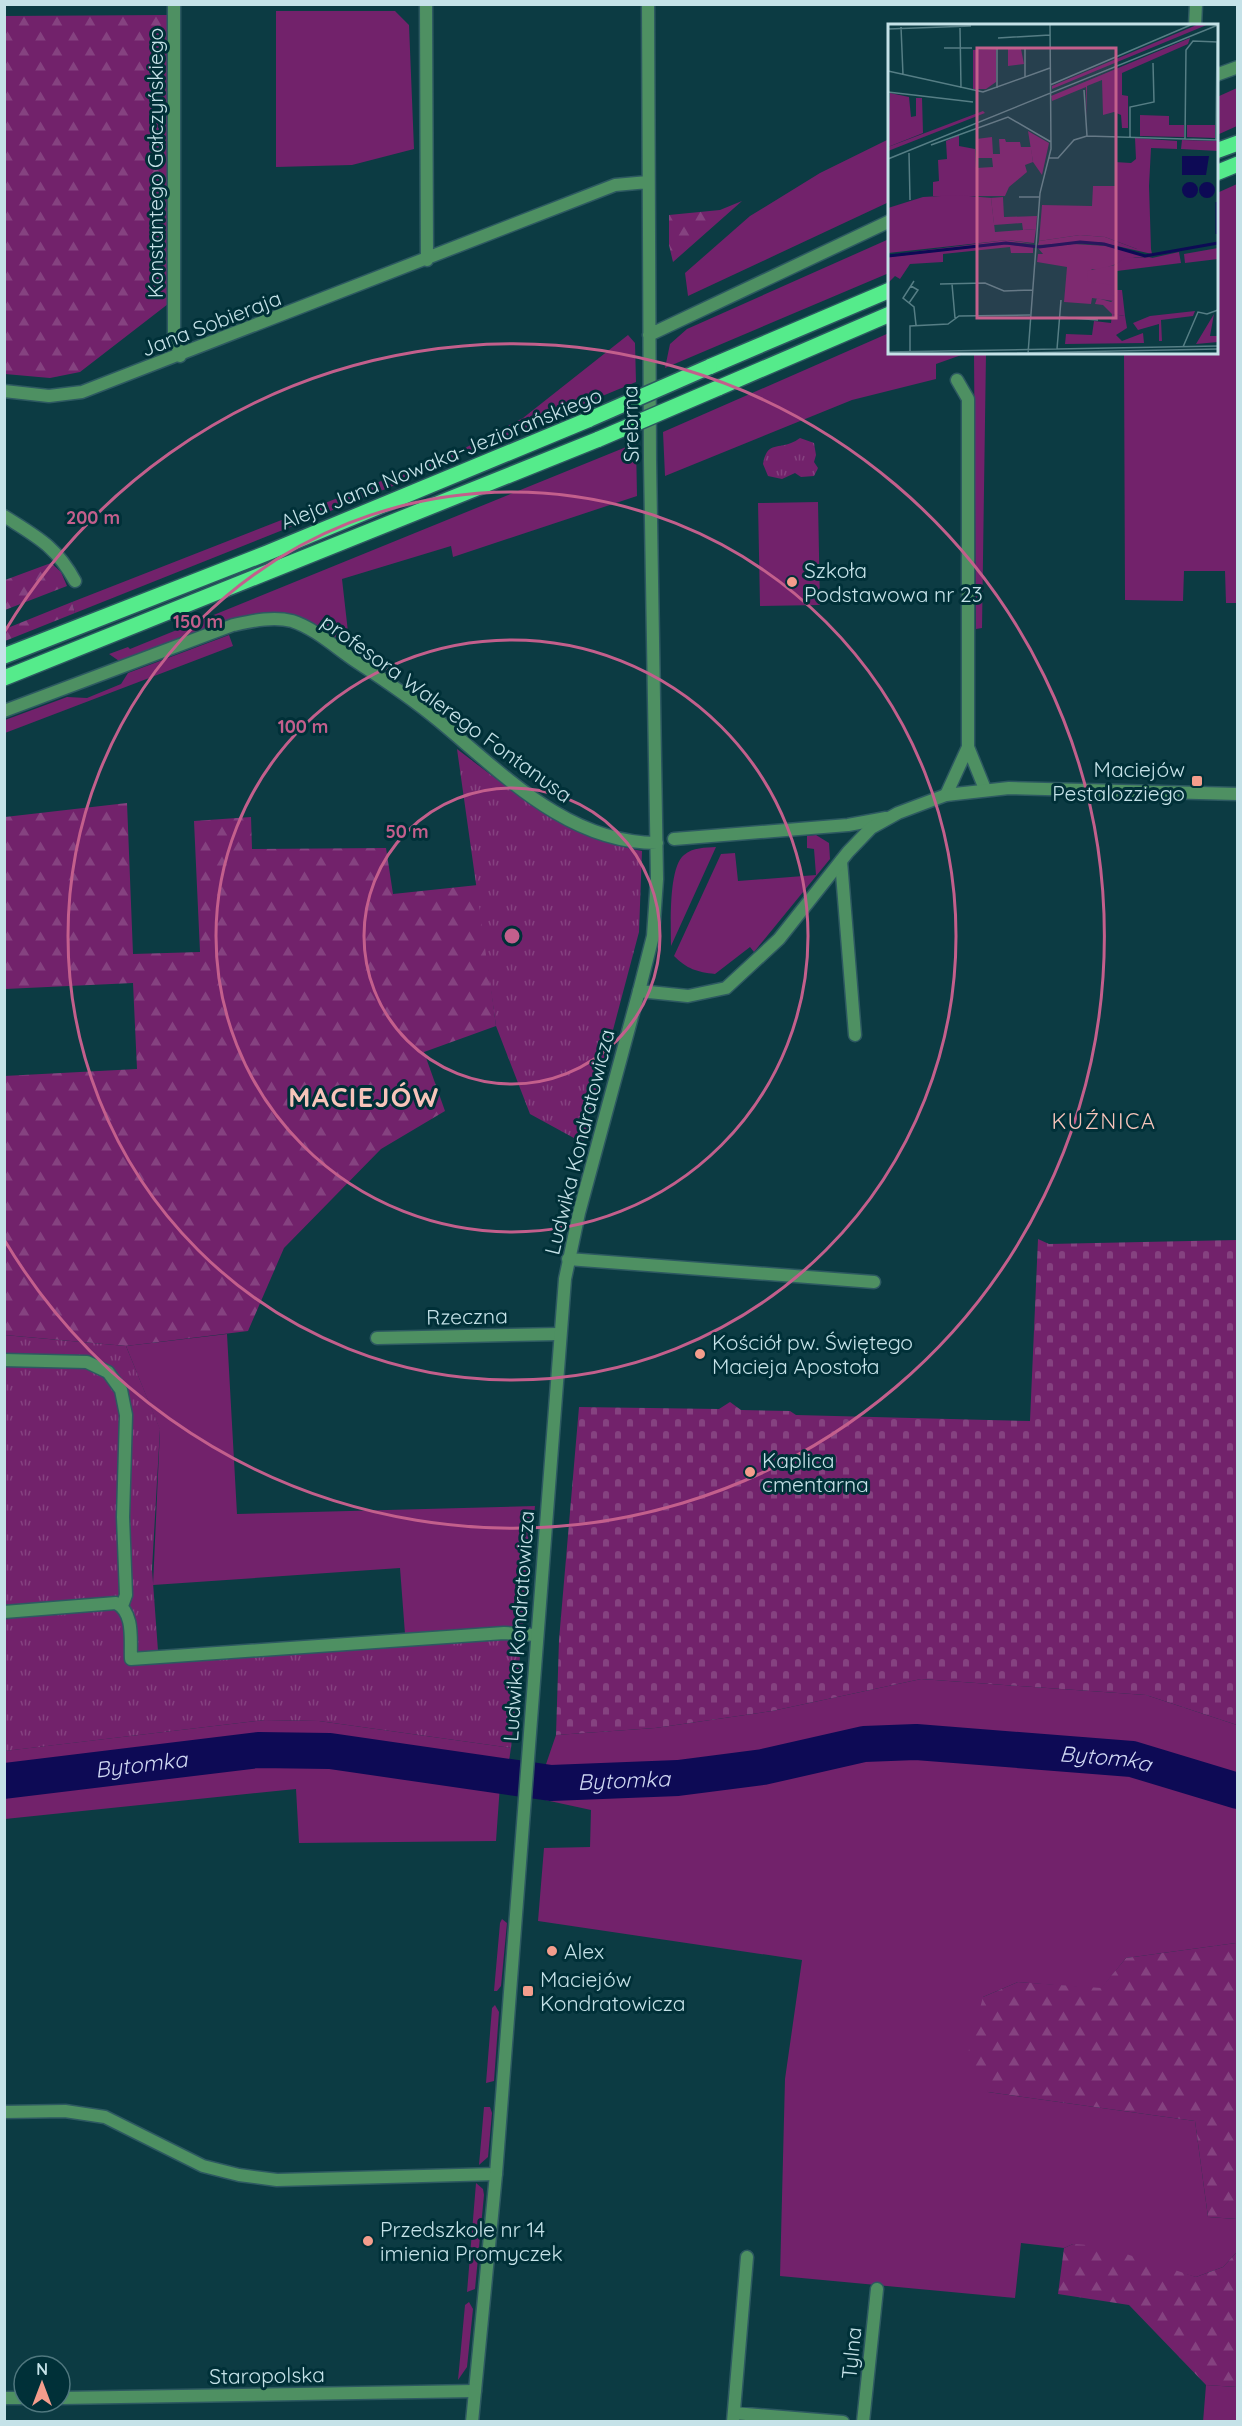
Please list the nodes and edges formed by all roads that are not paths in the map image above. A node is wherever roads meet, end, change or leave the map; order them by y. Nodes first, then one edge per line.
1 (174, 4) edge
2 (426, 4) edge
3 (648, 4) edge
4 (1196, 4) edge
5 (1195, 24) edge
6 (1238, 66) edge
7 (1218, 74) edge
8 (1238, 142) edge
9 (1218, 150) edge
10 (1238, 164) edge
11 (1218, 172) edge
12 (648, 183) junction
13 (888, 222) edge
14 (427, 260) junction
15 (888, 291) edge
16 (888, 315) edge
17 (649, 336) junction
18 (180, 356) junction
19 (957, 380) dead end
20 (4, 391) edge
21 (4, 516) edge
22 (75, 581) dead end
23 (4, 656) edge
24 (4, 678) edge
25 (4, 711) edge
26 (968, 747) junction
27 (985, 789) junction
28 (1238, 794) edge
29 (946, 795) junction
30 (888, 818) junction
31 (674, 838) dead end
32 (657, 843) junction
33 (841, 861) junction
34 (639, 991) junction
35 (855, 1035) dead end
36 (568, 1259) junction
37 (874, 1282) dead end
38 (559, 1334) junction
39 (376, 1338) dead end
40 (4, 1360) edge
41 (122, 1605) junction
42 (4, 1612) edge
43 (536, 1635) junction
44 (4, 2112) edge
45 (496, 2174) junction
46 (747, 2257) dead end
47 (877, 2289) dead end
48 (475, 2391) junction
49 (72, 2398) edge
50 (734, 2417) edge
51 (472, 2421) edge
52 (843, 2421) edge
53 (863, 2421) edge

1 - 18 street, Konstantego Gałczyńskiego
2 - 14 street
3 - 12 street, Srebrna
4 - 5 street
6 - 7 street
8 - 9 main road
10 - 11 main road
12 - 14 street, Jana Sobieraja
12 - 17 street, Srebrna
13 - 17 street
14 - 18 street, Jana Sobieraja
15 - 23 main road, Aleja Jana Nowaka-Jeziorańskiego, bridge
16 - 24 main road, Aleja Jana Nowaka-Jeziorańskiego, bridge
17 - 32 street, Srebrna
18 - 20 street, Jana Sobieraja
19 - 26 street
21 - 22 street
25 - 32 street, profesora Walerego Fontanusa
26 - 27 street
26 - 29 street
27 - 28 street
27 - 29 street
29 - 30 street
30 - 31 street
30 - 33 street
32 - 34 street, Ludwika Kondratowicza
33 - 34 street
33 - 35 street
34 - 36 street, Ludwika Kondratowicza
36 - 37 street
36 - 38 street, Ludwika Kondratowicza
38 - 39 street, Rzeczna
38 - 43 street, Ludwika Kondratowicza
40 - 41 street
41 - 42 street
41 - 43 street
43 - 45 street, Ludwika Kondratowicza
44 - 45 street
45 - 48 street, Ludwika Kondratowicza
46 - 50 street
47 - 53 street, Tylna
48 - 49 street, Staropolska
48 - 51 street, Ludwika Kondratowicza
50 - 52 street

